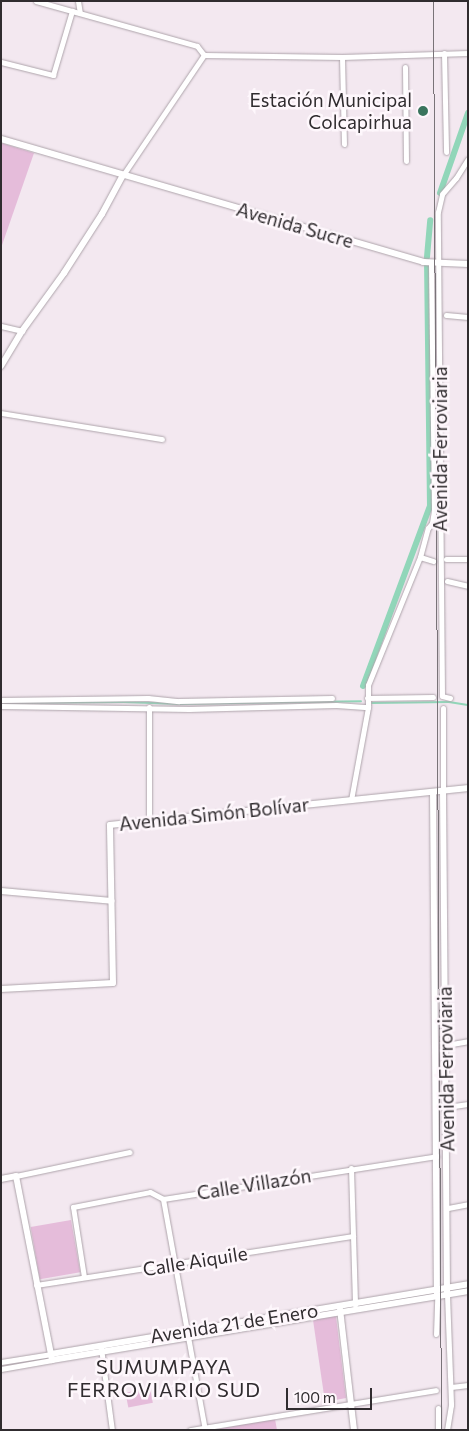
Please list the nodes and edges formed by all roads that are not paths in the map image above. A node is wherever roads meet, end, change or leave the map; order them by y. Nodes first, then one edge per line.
1 (36, 1) edge
2 (78, 1) edge
3 (72, 11) junction
4 (80, 13) junction
5 (468, 52) edge
6 (444, 53) junction
7 (204, 55) junction
8 (342, 57) junction
9 (1, 62) edge
10 (405, 67) dead end
11 (1, 139) edge
12 (344, 144) dead end
13 (446, 152) dead end
14 (468, 159) edge
15 (406, 161) dead end
16 (123, 175) junction
17 (430, 262) junction
18 (439, 264) junction
19 (468, 264) edge
20 (446, 315) dead end
21 (468, 317) edge
22 (1, 326) edge
23 (22, 331) junction
24 (1, 366) edge
25 (1, 413) edge
26 (162, 439) dead end
27 (420, 556) junction
28 (446, 559) dead end
29 (468, 559) edge
30 (432, 561) dead end
31 (447, 581) dead end
32 (468, 586) edge
33 (433, 697) dead end
34 (332, 698) dead end
35 (367, 698) junction
36 (450, 698) dead end
37 (1, 700) edge
38 (1, 706) edge
39 (368, 706) junction
40 (149, 707) junction
41 (442, 708) dead end
42 (468, 788) edge
43 (443, 791) junction
44 (433, 792) junction
45 (351, 800) junction
46 (149, 820) junction
47 (1, 891) edge
48 (112, 901) junction
49 (1, 988) edge
50 (468, 1041) edge
51 (446, 1045) junction
52 (468, 1104) edge
53 (447, 1108) junction
54 (130, 1152) dead end
55 (437, 1156) junction
56 (351, 1168) junction
57 (16, 1176) junction
58 (1, 1179) edge
59 (163, 1199) junction
60 (468, 1204) edge
61 (448, 1208) junction
62 (353, 1236) junction
63 (174, 1264) junction
64 (84, 1278) junction
65 (36, 1284) junction
66 (468, 1284) edge
67 (447, 1291) junction
68 (468, 1291) edge
69 (437, 1293) junction
70 (355, 1306) junction
71 (340, 1309) junction
72 (436, 1334) dead end
73 (187, 1335) junction
74 (101, 1348) junction
75 (51, 1357) junction
76 (1, 1362) edge
77 (1, 1369) edge
78 (468, 1385) edge
79 (450, 1387) junction
80 (436, 1390) dead end
81 (350, 1402) junction
82 (438, 1408) dead end
83 (205, 1429) edge
84 (112, 1430) edge
85 (190, 1430) edge
86 (354, 1430) edge
87 (438, 1430) edge
88 (447, 1430) edge

1 - 3 street
2 - 4 street
3 - 4 street
3 - 9 street
4 - 7 street
5 - 6 street
6 - 8 street
6 - 13 street
7 - 8 street
7 - 16 street
8 - 12 street
10 - 15 street
11 - 16 street, Avenida Sucre
14 - 18 street, Avenida Ferroviaria
16 - 17 street, Avenida Sucre
16 - 23 street
17 - 18 street, Avenida Sucre
17 - 27 street, Avenida Ferroviaria
18 - 19 street, Avenida Sucre
18 - 36 street, Avenida Ferroviaria
20 - 21 street
22 - 23 street
23 - 24 street
25 - 26 street
27 - 30 street, Avenida Ferroviaria
27 - 35 street
28 - 29 street
31 - 32 street
33 - 35 street
34 - 37 street
35 - 39 street
38 - 40 street
39 - 40 street
39 - 45 street
40 - 46 street
41 - 43 street, Avenida Ferroviaria
42 - 43 street, Avenida Simón Bolívar
43 - 44 street, Avenida Simón Bolívar
43 - 51 street, Avenida Ferroviaria
44 - 45 street, Avenida Simón Bolívar
44 - 55 street, Avenida Ferroviaria
45 - 46 street, Avenida Simón Bolívar
46 - 48 street, Avenida Simón Bolívar
47 - 48 street
48 - 49 street, Avenida Simón Bolívar
50 - 51 street
51 - 53 street, Avenida Ferroviaria
52 - 53 street
53 - 61 street, Avenida Ferroviaria
54 - 57 street
55 - 56 street, Calle Villazón
55 - 69 street, Avenida Ferroviaria
56 - 59 street, Calle Villazón
56 - 62 street
57 - 58 street
57 - 65 street
59 - 63 street
59 - 64 street, Calle Villazón
60 - 61 street
61 - 67 street, Avenida Ferroviaria
62 - 63 street, Calle Aiquile
62 - 70 street
63 - 64 street, Calle Aiquile
63 - 73 street
64 - 65 street, Calle Aiquile
65 - 75 street
66 - 67 street, Avenida 21 de Enero
67 - 68 street, Avenida 21 de Enero
67 - 69 street, Avenida 21 de Enero
67 - 79 street, Avenida Ferroviaria
69 - 70 street, Avenida 21 de Enero
69 - 72 street, Avenida Ferroviaria
70 - 71 street, Avenida 21 de Enero
71 - 73 street, Avenida 21 de Enero
71 - 81 street
73 - 74 street, Avenida 21 de Enero
73 - 83 street
74 - 75 street, Avenida 21 de Enero
74 - 84 street
75 - 76 street, Avenida 21 de Enero
75 - 77 street, Avenida 21 de Enero
78 - 79 street
79 - 88 street, Avenida Ferroviaria
80 - 81 street
81 - 83 street
81 - 86 street
82 - 87 street
83 - 85 street

